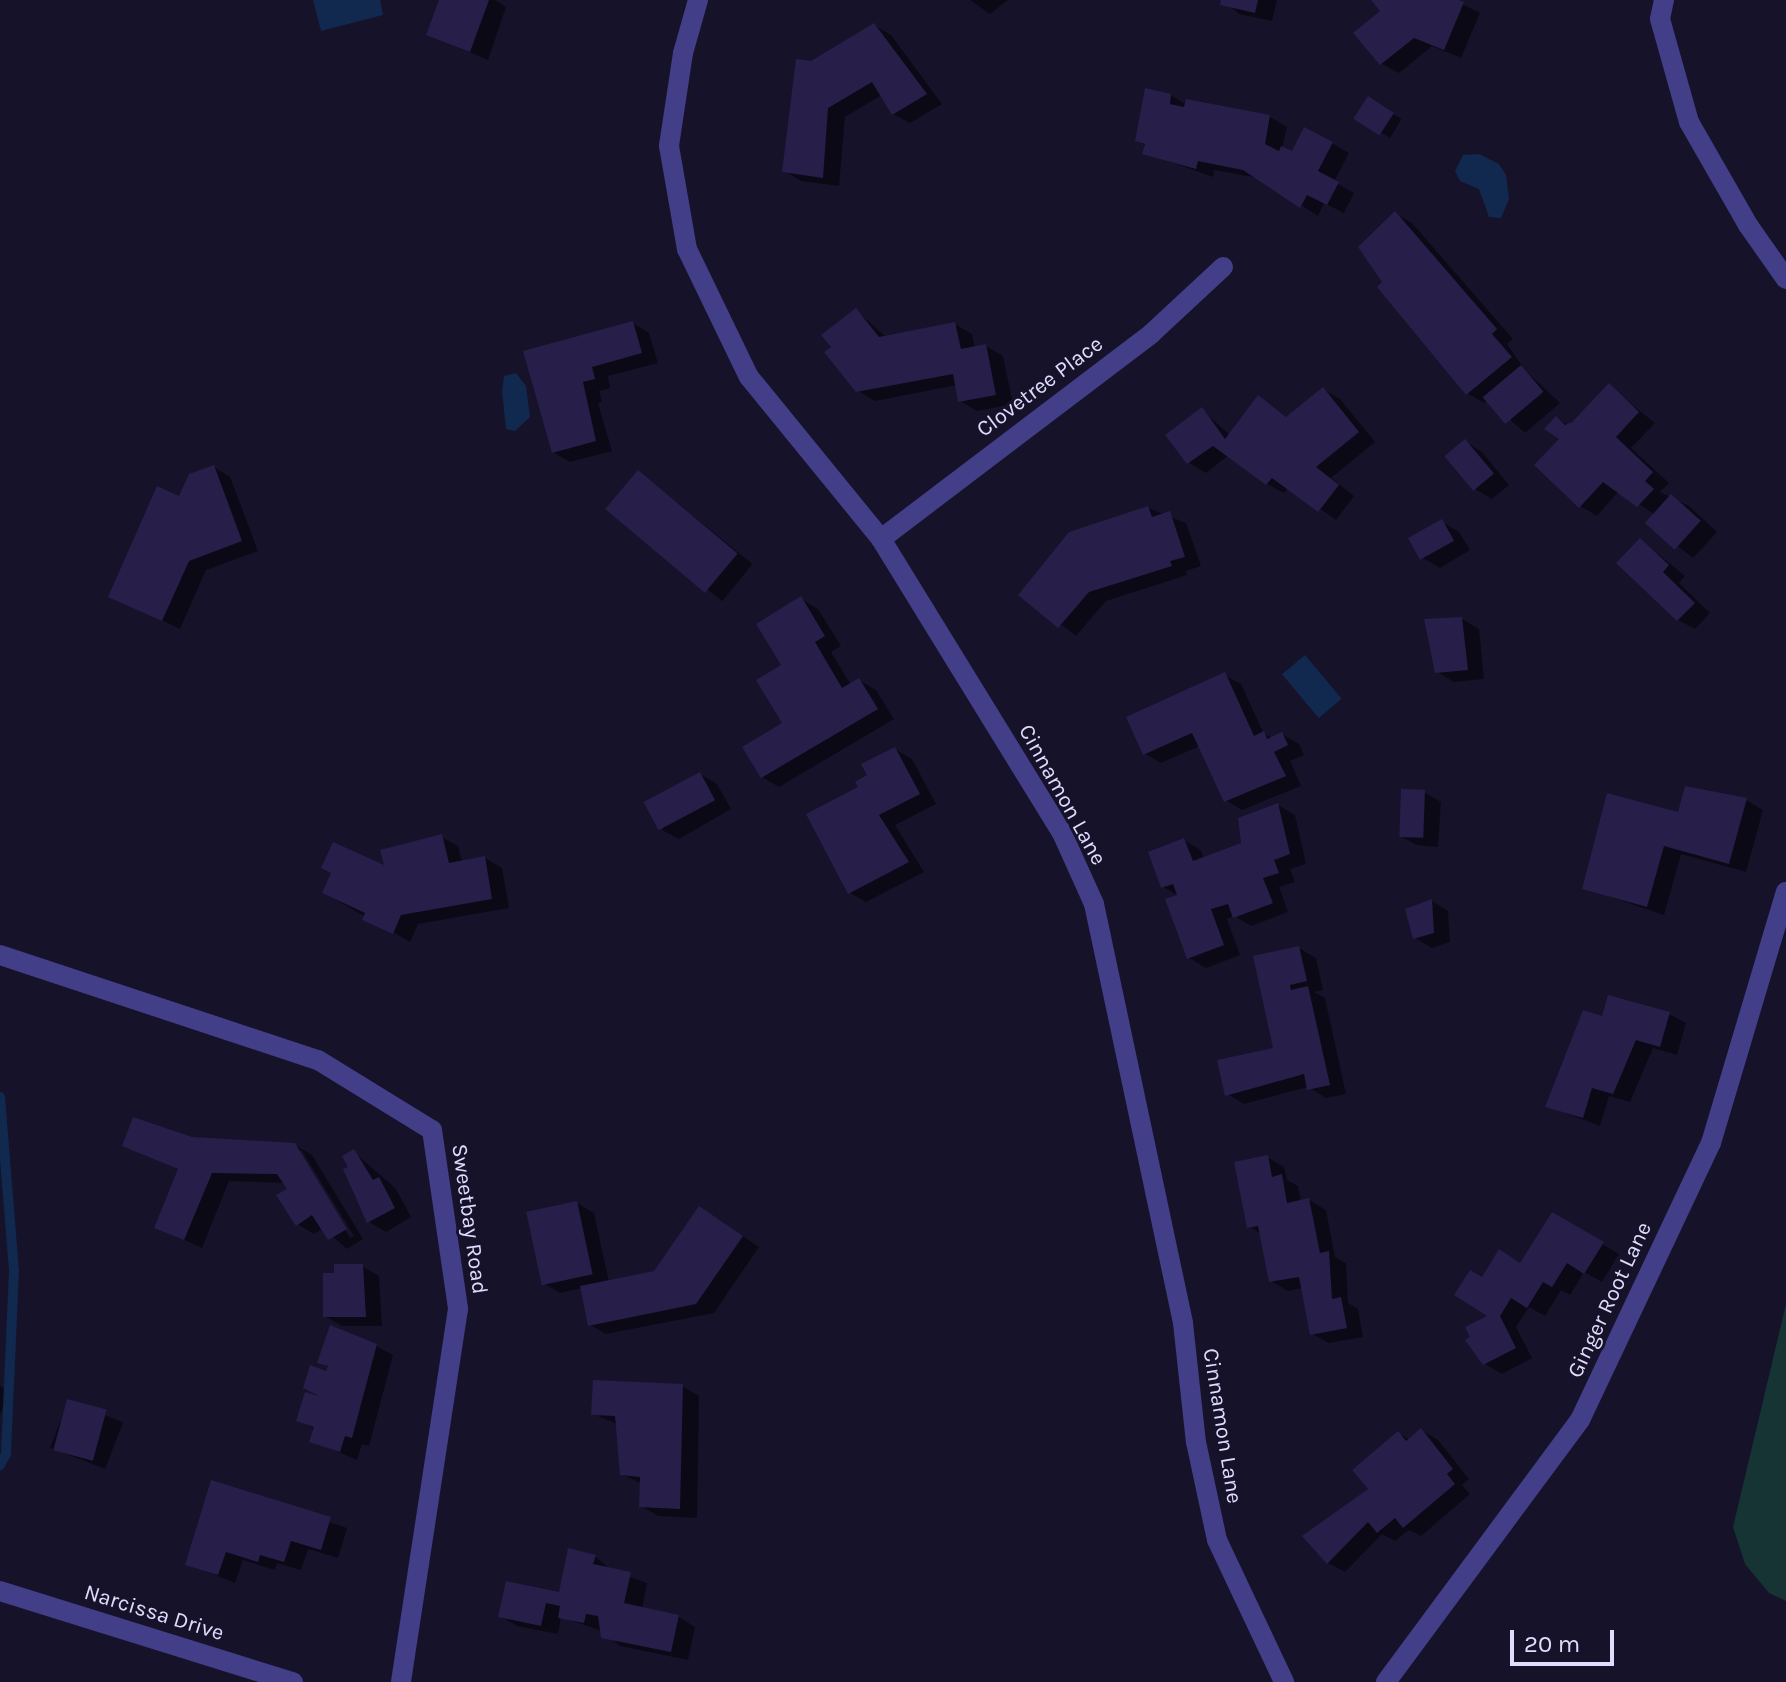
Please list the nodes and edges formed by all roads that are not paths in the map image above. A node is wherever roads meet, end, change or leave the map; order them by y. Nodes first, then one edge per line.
1 (698, 0) edge
2 (1664, 0) edge
3 (1223, 267) dead end
4 (1786, 279) edge
5 (881, 539) junction
6 (1786, 892) edge
7 (0, 955) edge
8 (0, 1591) edge
9 (293, 1682) edge
10 (401, 1682) edge
11 (1284, 1682) edge
12 (1386, 1682) edge

1 - 5 street, Cinnamon Lane
2 - 4 street
3 - 5 street, Clovetree Place
5 - 11 street, Cinnamon Lane
6 - 12 street, Ginger Root Lane
7 - 10 street, Sweetbay Road
8 - 9 street, Narcissa Drive

